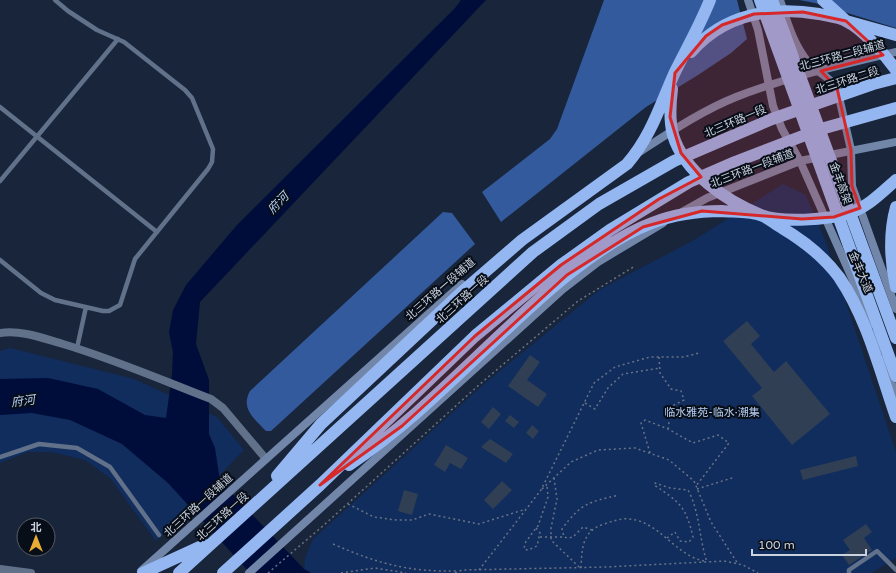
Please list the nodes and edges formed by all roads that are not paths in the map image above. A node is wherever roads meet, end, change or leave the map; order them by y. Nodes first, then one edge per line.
1 (55, 0) edge
2 (710, 0) edge
3 (748, 0) edge
4 (760, 0) edge
5 (772, 0) edge
6 (780, 0) edge
7 (823, 0) edge
8 (846, 21) junction
9 (896, 35) edge
10 (118, 39) junction
11 (896, 52) edge
12 (896, 70) edge
13 (821, 71) junction
14 (675, 73) junction
15 (896, 78) edge
16 (794, 79) joint
17 (768, 86) junction
18 (805, 107) joint
19 (0, 108) edge
20 (896, 108) edge
21 (37, 137) junction
22 (896, 142) edge
23 (851, 150) junction
24 (800, 161) junction
25 (896, 180) edge
26 (0, 181) edge
27 (896, 207) edge
28 (762, 215) junction
29 (157, 232) junction
30 (0, 260) edge
31 (896, 287) edge
32 (86, 307) junction
33 (896, 309) edge
34 (0, 333) edge
35 (896, 338) edge
36 (77, 348) junction
37 (896, 376) edge
38 (896, 395) edge
39 (896, 417) edge
40 (0, 457) edge
41 (266, 459) junction
42 (320, 485) junction
43 (251, 508) junction
44 (159, 535) dead end
45 (214, 541) junction
46 (0, 569) edge
47 (228, 569) edge
48 (896, 570) edge
49 (31, 573) edge
50 (138, 573) edge
51 (143, 573) edge
52 (179, 573) edge
53 (249, 573) edge
54 (850, 573) edge

1 - 10 lane
2 - 14 highway
3 - 17 main road, 金丰大道
4 - 37 highway, 金丰高架
5 - 35 highway, 金丰高架
6 - 13 main road
7 - 8 highway
8 - 9 highway
8 - 12 highway
8 - 14 highway
10 - 21 lane
10 - 29 lane
11 - 13 main road, 北三环路二段辅道
13 - 16 main road, 北三环路二段辅道
13 - 23 main road
14 - 28 highway
14 - 43 highway
15 - 18 highway, 北三环路二段
16 - 17 main road, 北三环路一段辅道
17 - 24 main road, 金丰大道
17 - 41 main road, 北三环路一段辅道
18 - 43 highway, 北三环路一段
19 - 21 lane
20 - 42 highway
21 - 26 lane
21 - 29 lane
22 - 23 main road
23 - 24 main road, 北三环路一段辅道
23 - 33 main road
24 - 38 main road, 金丰大道
24 - 53 main road, 北三环路一段辅道
25 - 28 highway
27 - 31 highway
28 - 39 highway
28 - 42 highway
29 - 32 lane
30 - 32 lane
32 - 36 lane
34 - 36 street
36 - 41 street
40 - 44 lane
41 - 50 main road, 北三环路一段辅道
42 - 47 highway
43 - 45 highway, 北三环路一段
45 - 51 highway
45 - 52 highway, 北三环路一段
46 - 49 street
48 - 54 lane

